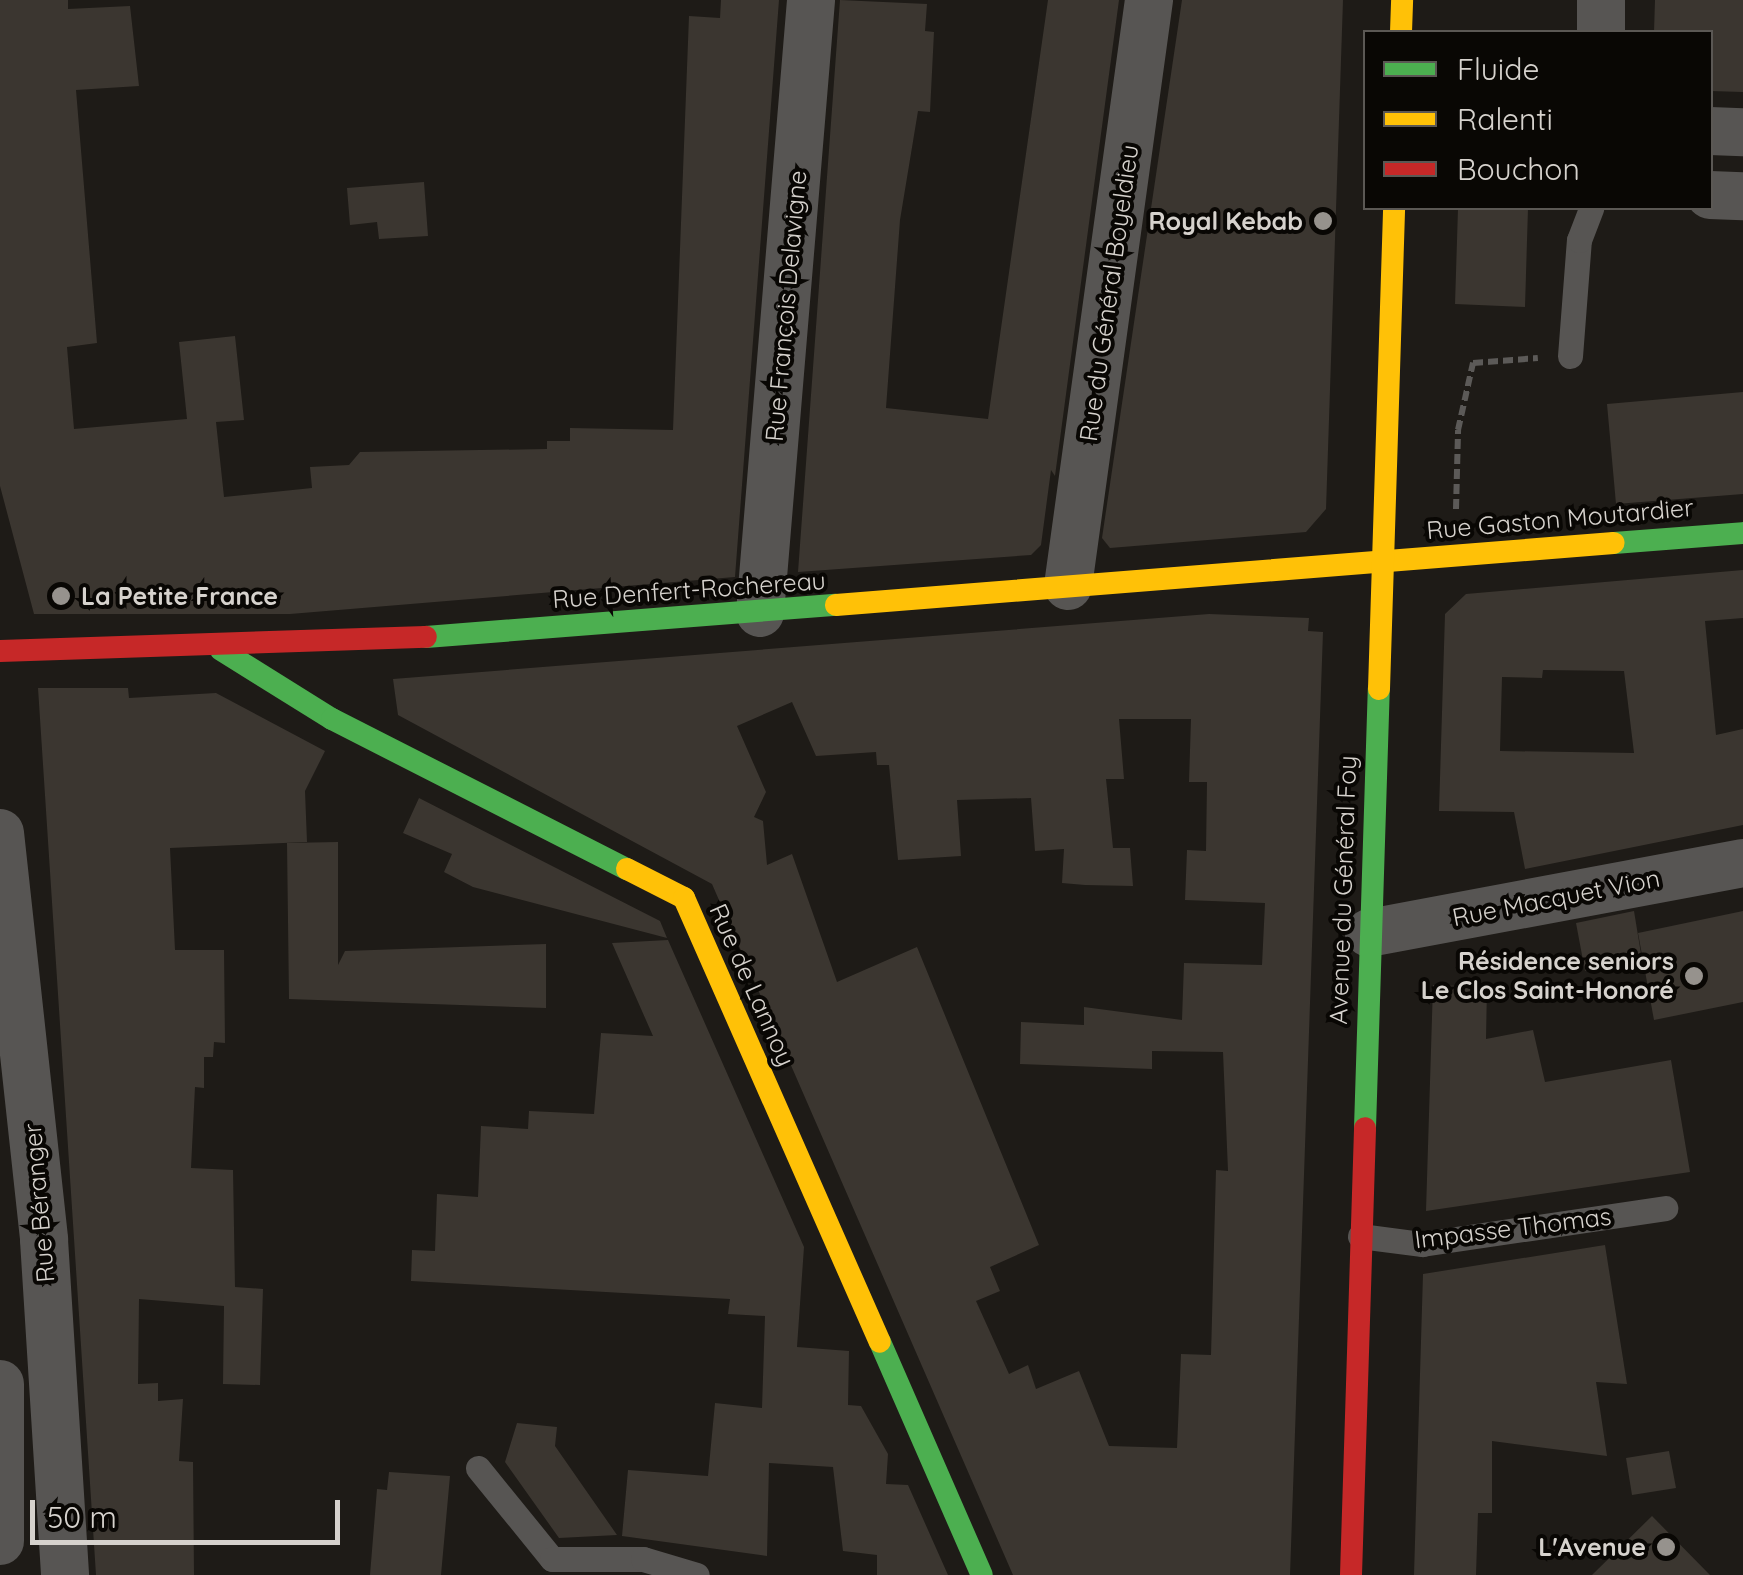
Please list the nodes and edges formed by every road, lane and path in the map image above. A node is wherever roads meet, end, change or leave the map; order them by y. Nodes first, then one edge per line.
1 (812, 0) edge
2 (1148, 0) edge
3 (1402, 0) edge
4 (1602, 0) edge
5 (1400, 30) edge
6 (1602, 30) edge
7 (1713, 131) edge
8 (1743, 132) edge
9 (1713, 195) edge
10 (1743, 196) edge
11 (1394, 210) edge
12 (1589, 210) edge
13 (1570, 356) joint
14 (1457, 489) dead end
15 (1743, 532) edge
16 (1380, 561) junction
17 (1068, 586) junction
18 (760, 612) junction
19 (222, 650) junction
20 (0, 652) edge
21 (0, 833) edge
22 (1743, 863) edge
23 (1370, 933) junction
24 (1666, 1208) dead end
25 (1360, 1236) junction
26 (0, 1384) edge
27 (478, 1468) dead end
28 (0, 1542) edge
29 (65, 1575) edge
30 (697, 1575) edge
31 (982, 1575) edge
32 (1350, 1575) edge

1 - 18 street, Rue François Delavigne
2 - 17 street, Rue du Général Boyeldieu
3 - 5 street
4 - 6 street
7 - 8 street
9 - 10 street
11 - 16 street, Avenue du Général Foy
12 - 13 lane
13 - 14 path
15 - 16 street, Rue Gaston Moutardier
16 - 17 street, Rue Denfert-Rochereau
16 - 23 street, Avenue du Général Foy
17 - 18 street, Rue Denfert-Rochereau
18 - 19 street, Rue Denfert-Rochereau
19 - 20 street, Rue Denfert-Rochereau
19 - 31 street, Rue de Lannoy
21 - 29 street, Rue Béranger
22 - 23 street, Rue Macquet Vion
23 - 25 street, Avenue du Général Foy
24 - 25 lane, Impasse Thomas
25 - 32 street, Avenue du Général Foy
26 - 28 street
27 - 30 lane

